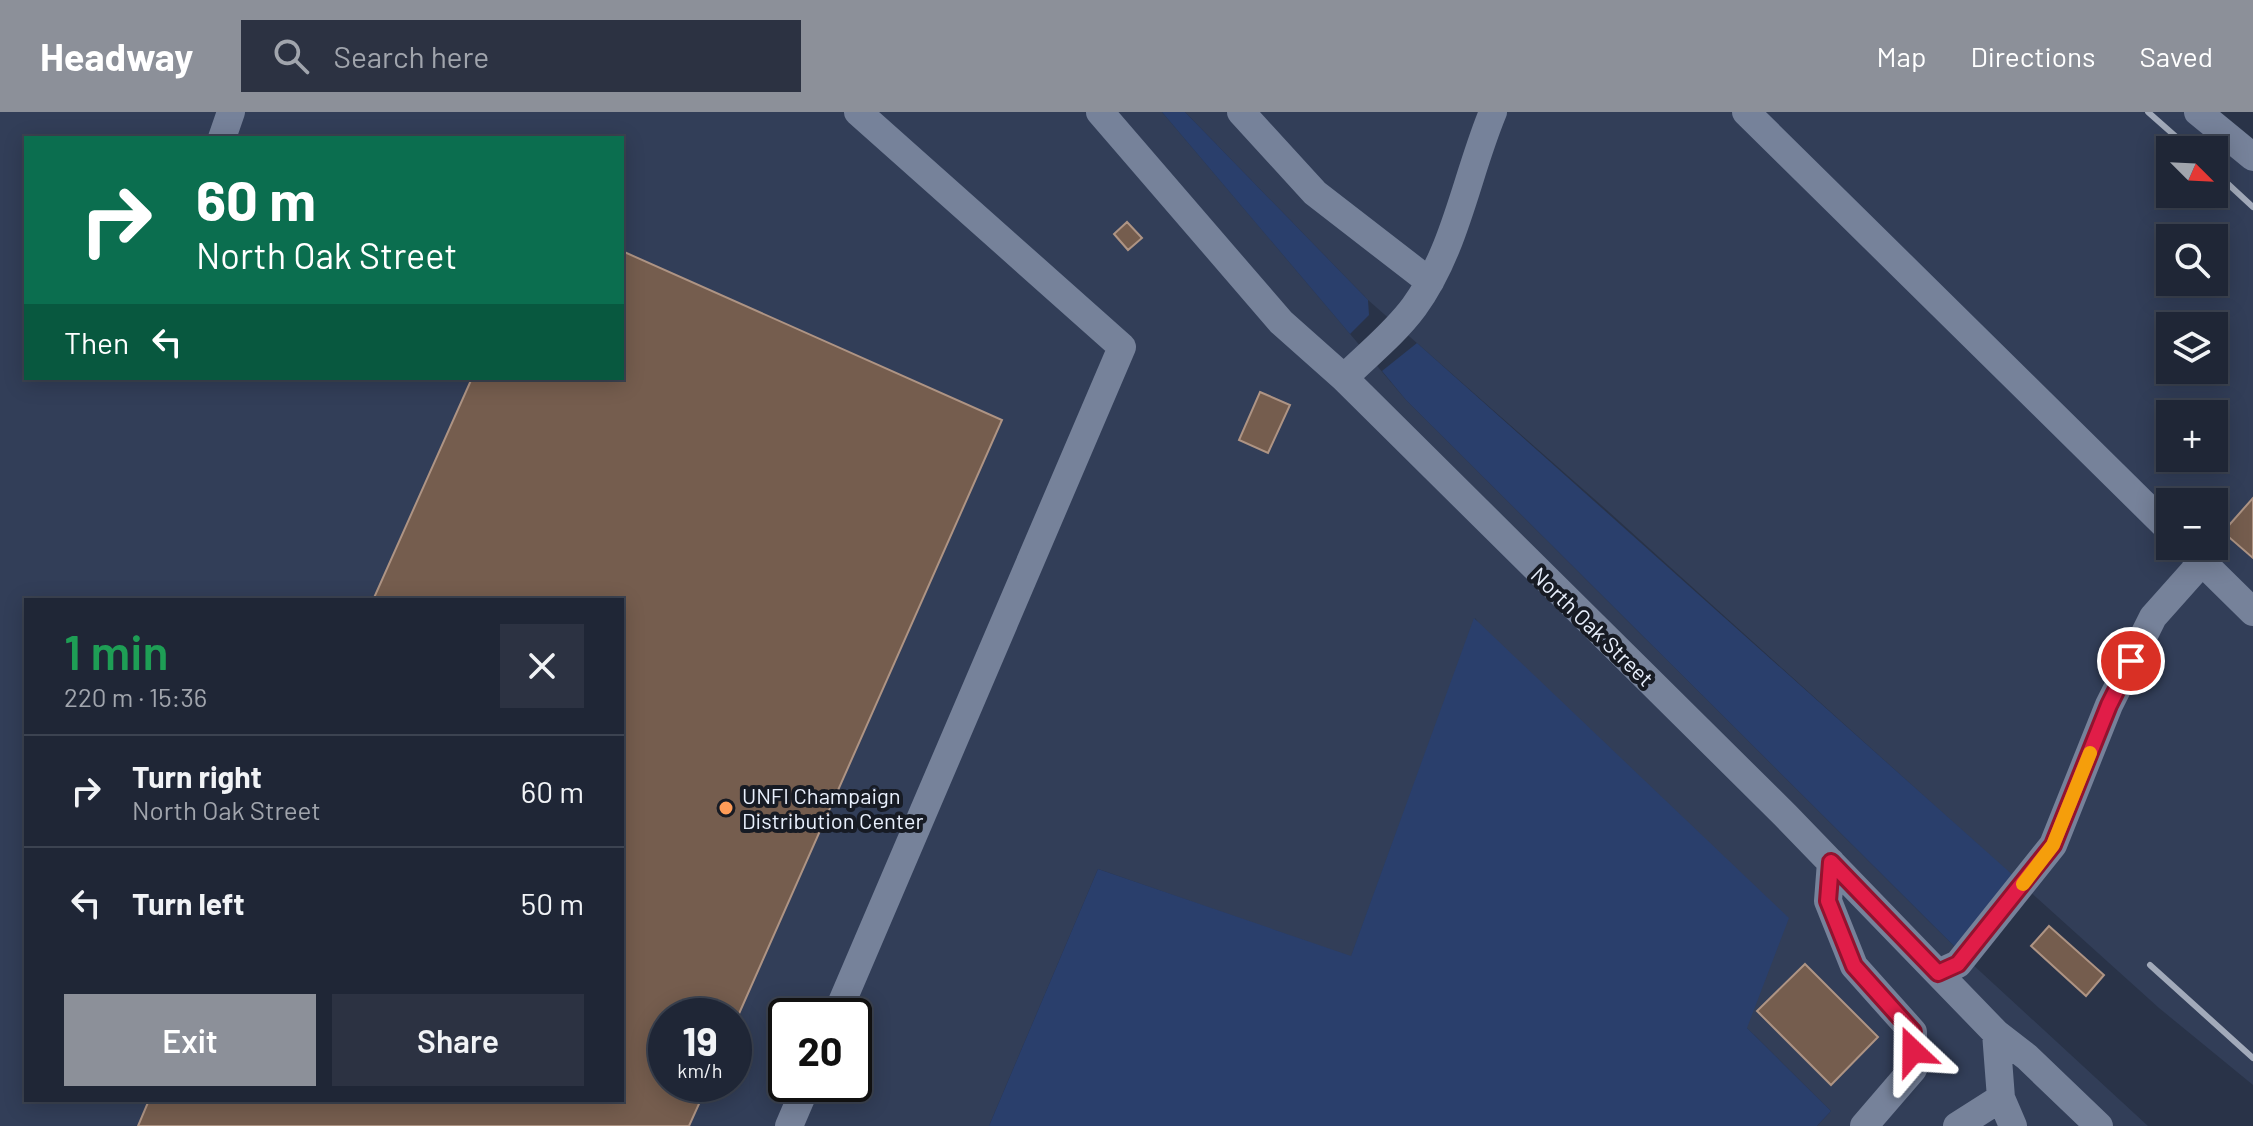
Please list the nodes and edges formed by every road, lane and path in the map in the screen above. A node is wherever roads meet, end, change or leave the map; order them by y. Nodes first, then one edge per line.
1 (231, 112) edge
2 (858, 112) edge
3 (1100, 112) edge
4 (1241, 112) edge
5 (1493, 112) edge
6 (1746, 112) edge
7 (2198, 112) edge
8 (223, 136) edge
9 (2253, 157) edge
10 (1430, 282) junction
11 (1344, 378) junction
12 (2156, 516) edge
13 (2190, 560) edge
14 (2200, 560) edge
15 (2253, 612) edge
16 (1831, 862) junction
17 (1938, 973) junction
18 (844, 998) edge
19 (1996, 1033) junction
20 (2001, 1098) junction
21 (799, 1102) edge
22 (789, 1126) edge
23 (1864, 1126) edge
24 (1957, 1126) edge
25 (2013, 1126) edge
26 (2099, 1126) edge

1 - 8 street
2 - 18 street
3 - 11 street, North Oak Street
4 - 10 street
5 - 10 street
6 - 12 street
7 - 9 street
10 - 11 street
11 - 16 street, North Oak Street
13 - 17 street
14 - 15 street
16 - 17 street, North Oak Street
16 - 23 street
17 - 19 street, North Oak Street
19 - 20 street
19 - 26 street, North Oak Street
20 - 24 street
20 - 25 street
21 - 22 street

